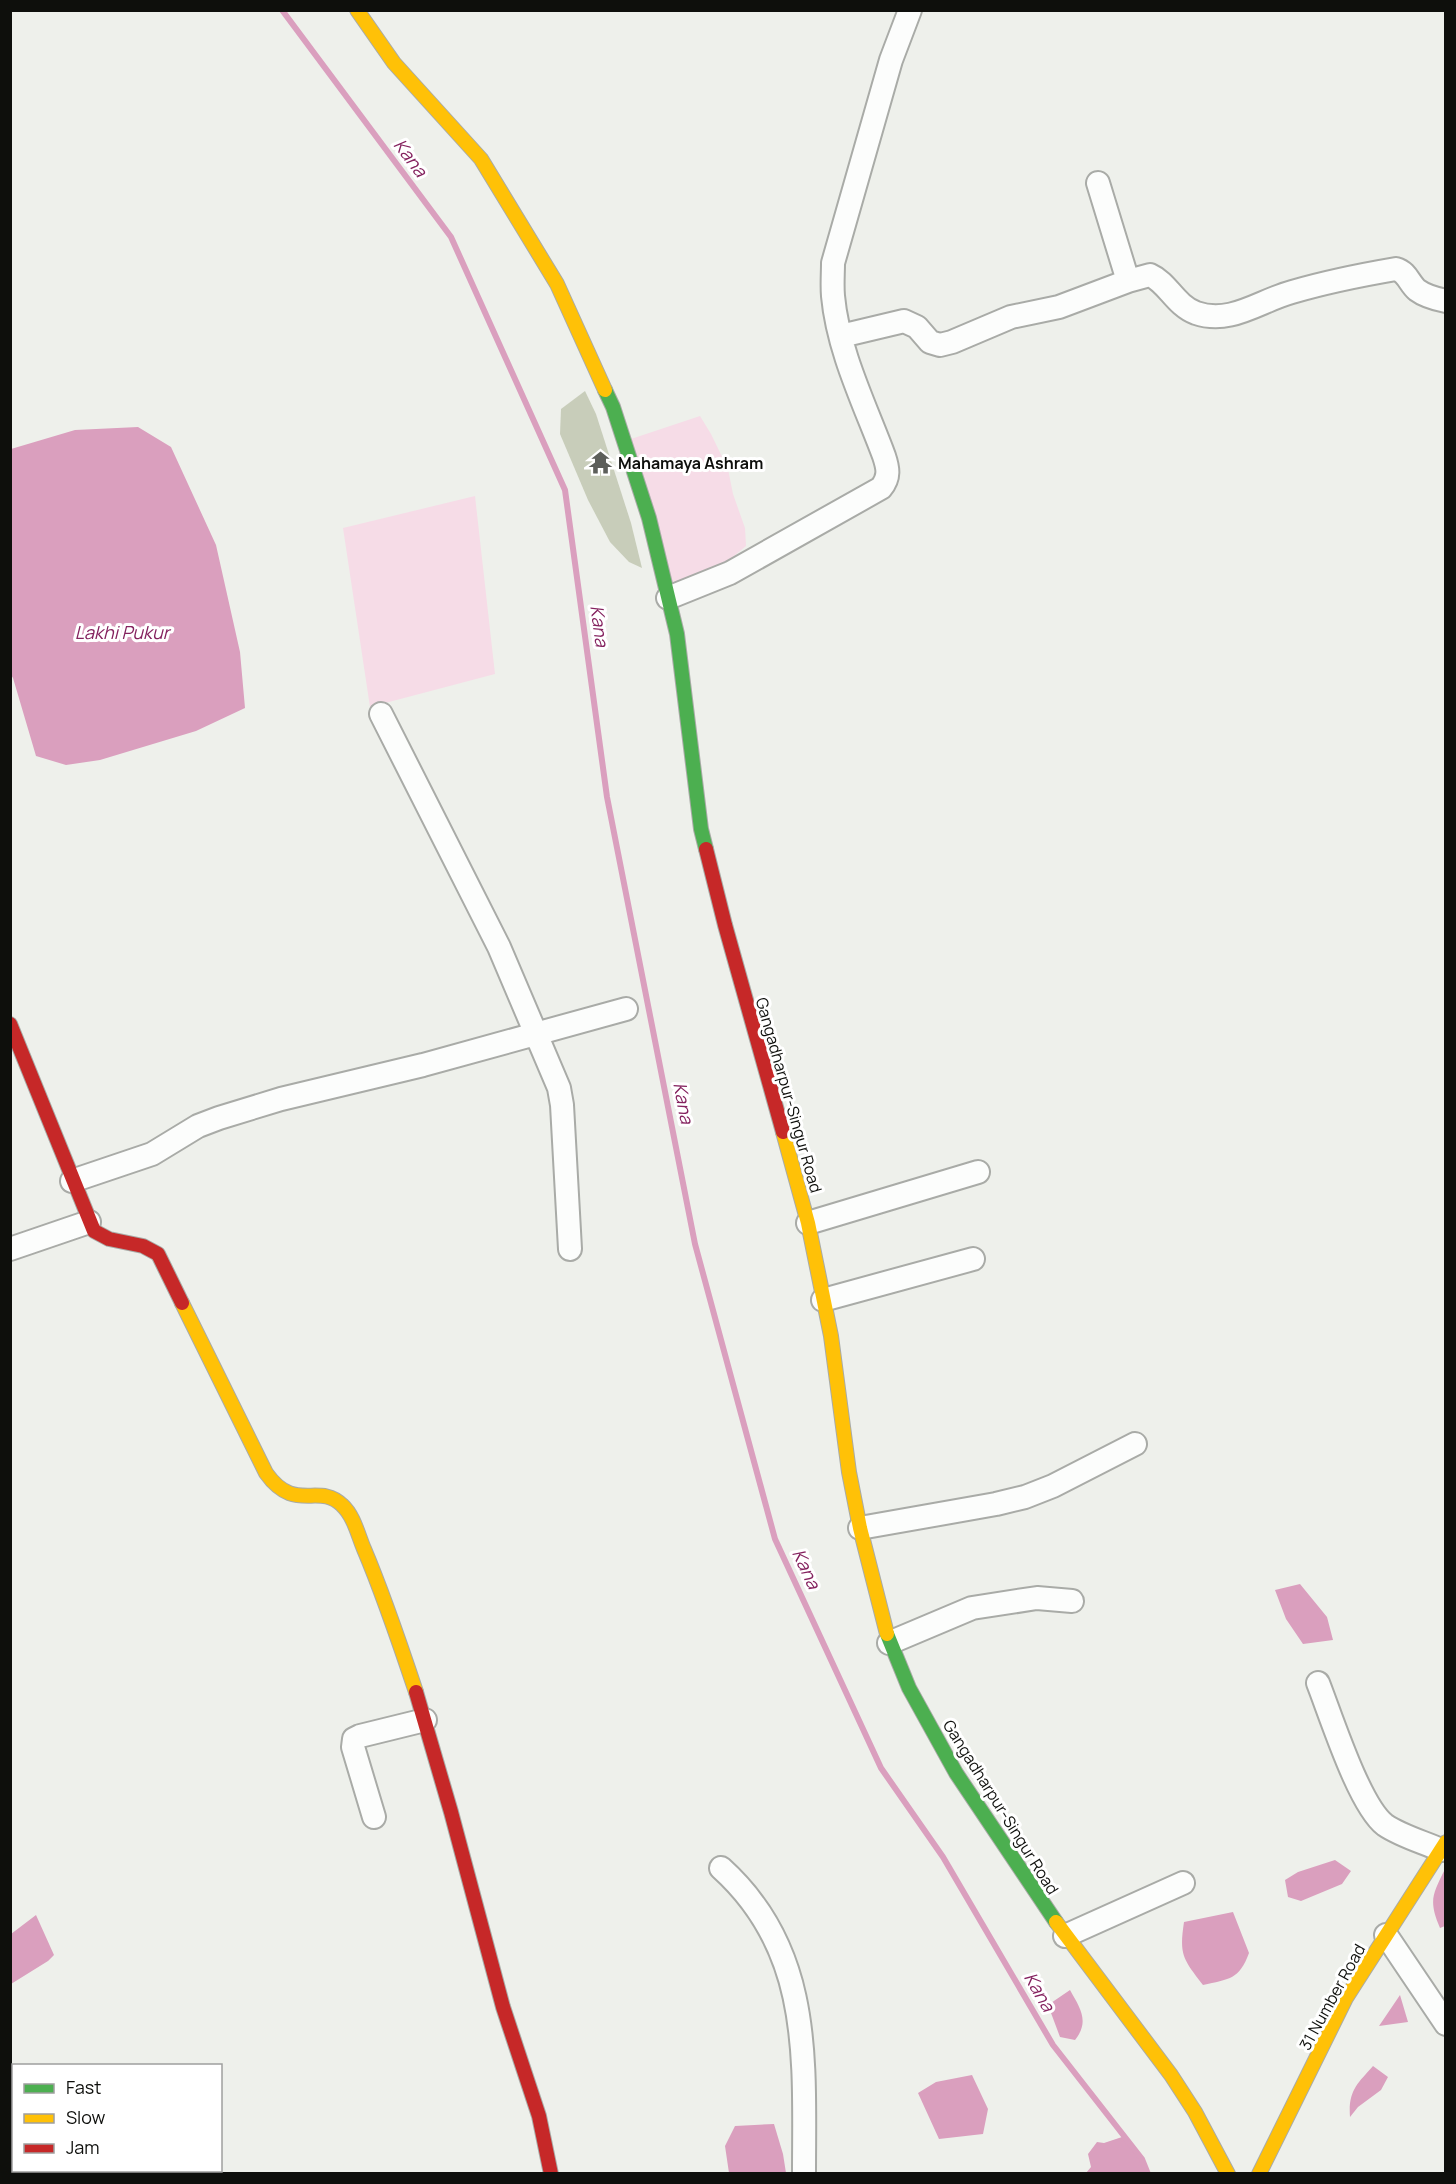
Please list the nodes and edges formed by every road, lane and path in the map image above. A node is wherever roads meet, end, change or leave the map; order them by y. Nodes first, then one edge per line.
1 (357, 10) edge
2 (910, 10) edge
3 (1098, 183) dead end
4 (1128, 280) junction
5 (1446, 302) edge
6 (841, 336) junction
7 (668, 598) junction
8 (381, 714) dead end
9 (626, 1009) dead end
10 (10, 1024) edge
11 (535, 1034) junction
12 (978, 1172) dead end
13 (72, 1181) junction
14 (89, 1222) junction
15 (808, 1223) junction
16 (10, 1249) edge
17 (570, 1249) dead end
18 (973, 1259) dead end
19 (823, 1300) junction
20 (1136, 1444) dead end
21 (860, 1528) junction
22 (1072, 1600) dead end
23 (889, 1643) junction
24 (1318, 1683) dead end
25 (425, 1720) junction
26 (374, 1817) dead end
27 (1443, 1846) edge
28 (721, 1868) dead end
29 (1184, 1883) dead end
30 (1386, 1935) junction
31 (1065, 1936) junction
32 (1446, 2025) edge
33 (551, 2174) edge
34 (804, 2174) edge
35 (1228, 2174) edge
36 (1259, 2174) edge

1 - 7 street, Gangadharpur-Singur Road
2 - 6 street
3 - 4 street
4 - 5 street
4 - 6 street
6 - 7 street
7 - 15 street, Gangadharpur-Singur Road
8 - 11 street
9 - 11 street
10 - 13 street
11 - 13 street
11 - 17 street
12 - 15 street
13 - 14 street
14 - 16 street
14 - 25 street
15 - 19 street, Gangadharpur-Singur Road
18 - 19 street
19 - 21 street, Gangadharpur-Singur Road
20 - 21 street
21 - 23 street, Gangadharpur-Singur Road
22 - 23 street
23 - 31 street, Gangadharpur-Singur Road
24 - 27 street
25 - 26 street
25 - 33 street
27 - 30 street, 31 Number Road
28 - 34 street
29 - 31 street
30 - 32 street
30 - 36 street, 31 Number Road
31 - 35 street, Gangadharpur-Singur Road

